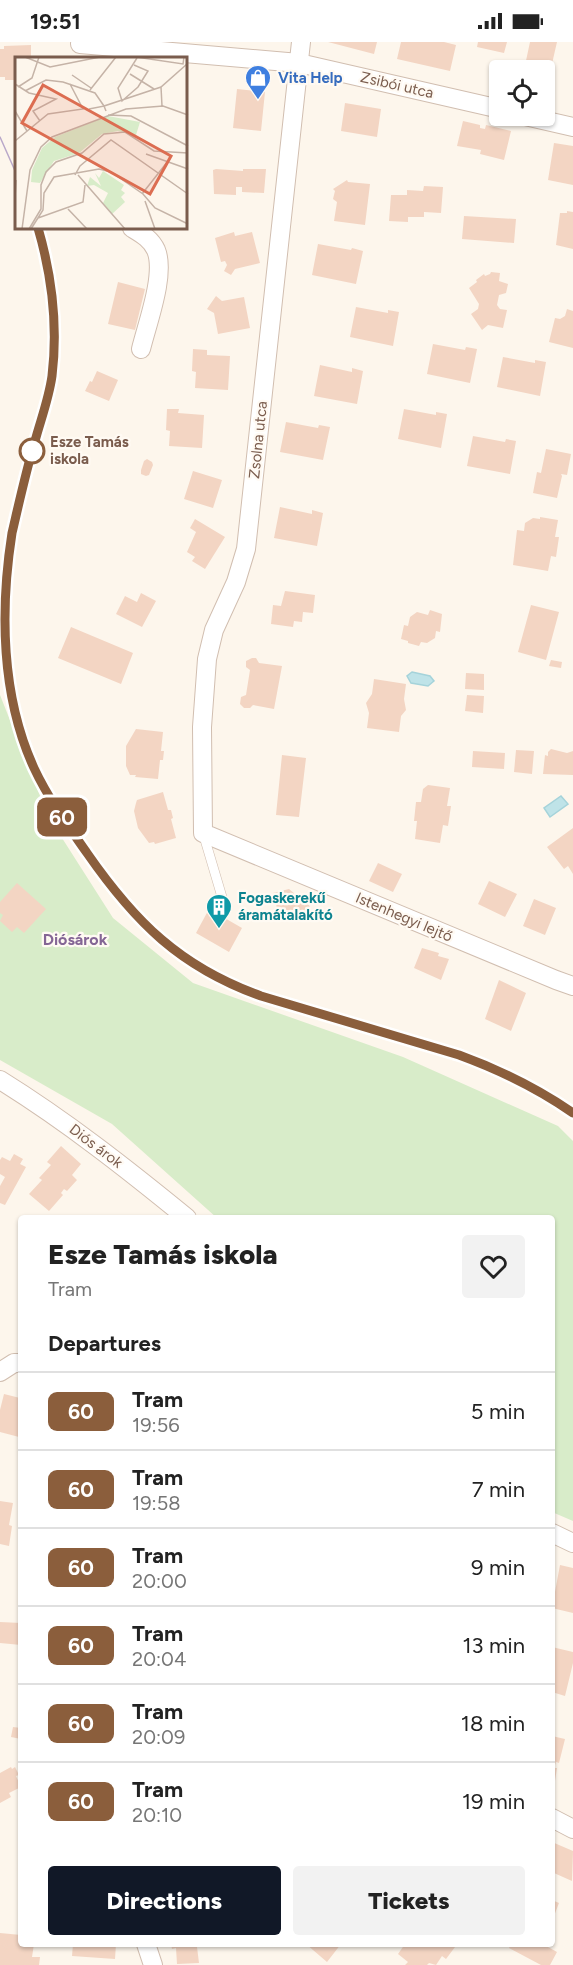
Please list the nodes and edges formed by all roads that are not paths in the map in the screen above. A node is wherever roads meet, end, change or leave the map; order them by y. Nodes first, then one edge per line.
1 (301, 42) edge
2 (80, 48) edge
3 (299, 63) junction
4 (489, 107) edge
5 (555, 123) edge
6 (573, 127) edge
7 (136, 230) edge
8 (141, 349) dead end
9 (203, 833) junction
10 (222, 897) dead end
11 (573, 986) edge
12 (0, 1080) edge
13 (183, 1215) edge
14 (18, 1363) edge
15 (0, 1372) edge
16 (555, 1534) edge
17 (573, 1543) edge
18 (555, 1819) edge
19 (573, 1828) edge
20 (147, 1947) edge
21 (153, 1965) edge

1 - 3 street, Zsolna utca
2 - 3 street, Zsibói utca
3 - 4 street, Zsibói utca
3 - 9 street, Zsolna utca
5 - 6 street
7 - 8 street
9 - 10 lane
9 - 11 street, Istenhegyi lejtő
12 - 13 street, Diós árok
14 - 15 street
16 - 17 street
18 - 19 street
20 - 21 street

